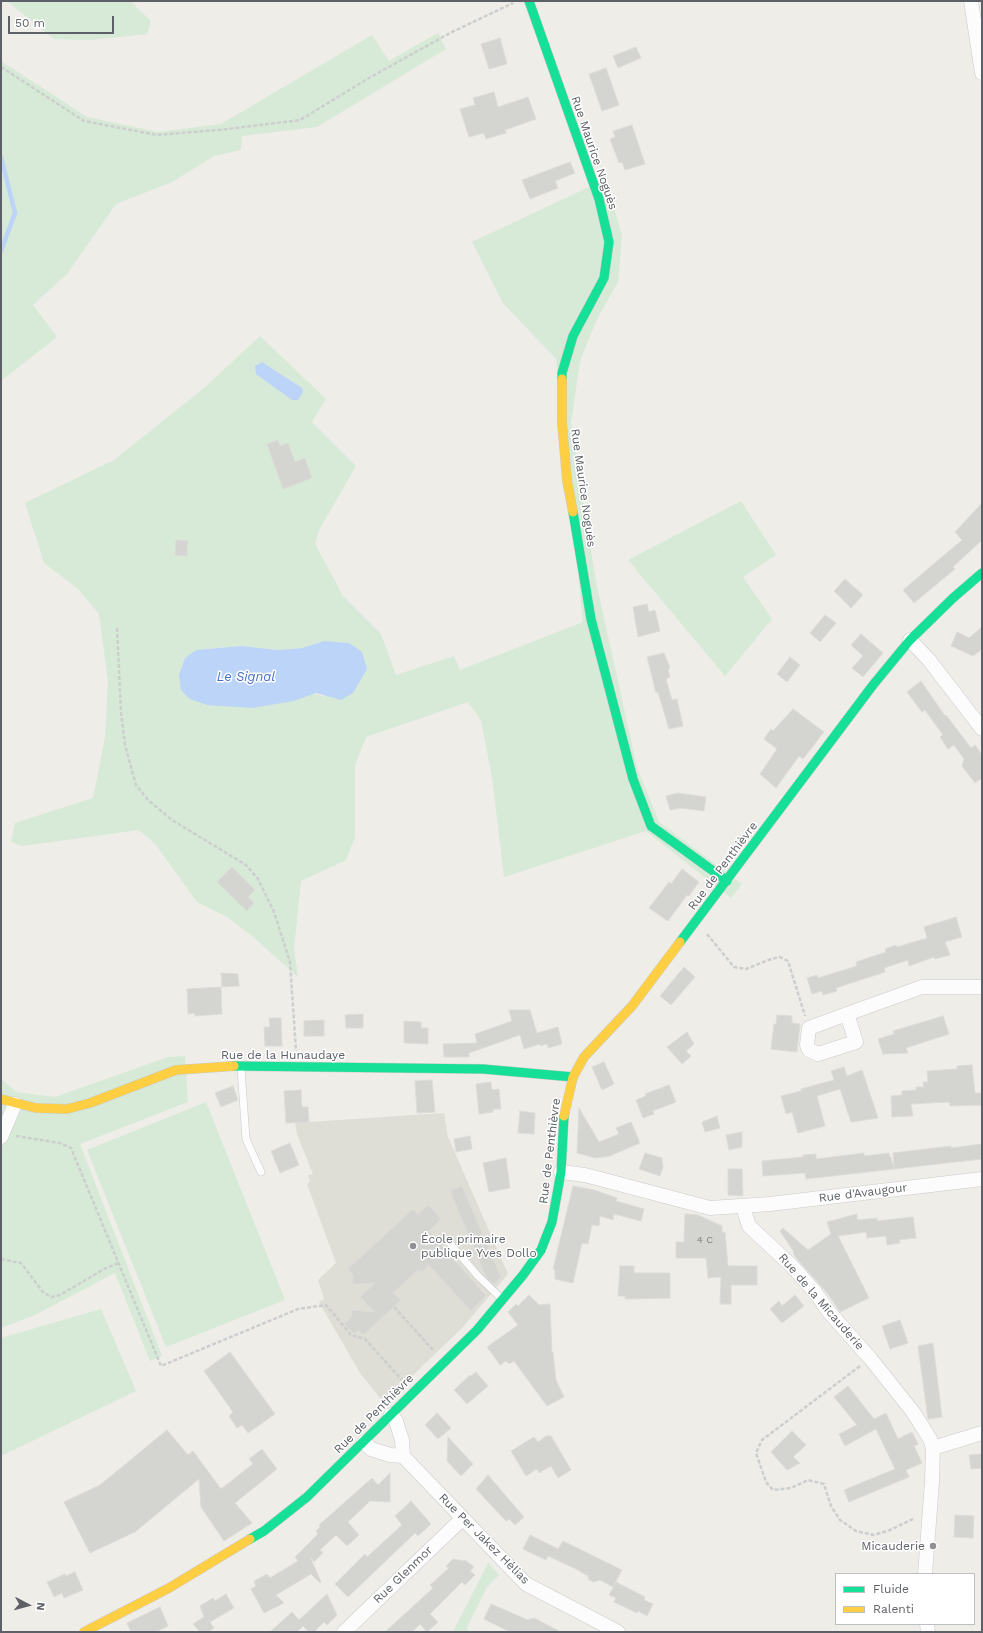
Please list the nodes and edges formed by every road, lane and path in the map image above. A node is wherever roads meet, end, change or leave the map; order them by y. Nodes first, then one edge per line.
1 (517, 1) edge
2 (529, 1) edge
3 (971, 1) edge
4 (1, 67) edge
5 (982, 73) edge
6 (982, 573) edge
7 (117, 628) dead end
8 (910, 640) junction
9 (982, 729) edge
10 (727, 881) junction
11 (696, 924) junction
12 (982, 987) edge
13 (847, 1014) junction
14 (809, 1028) junction
15 (241, 1066) junction
16 (296, 1066) junction
17 (573, 1077) junction
18 (1, 1099) edge
19 (15, 1104) junction
20 (10, 1118) junction
21 (1, 1137) edge
22 (261, 1172) dead end
23 (562, 1172) junction
24 (982, 1179) edge
25 (743, 1207) junction
26 (447, 1240) dead end
27 (1, 1259) edge
28 (119, 1263) junction
29 (502, 1300) junction
30 (394, 1307) dead end
31 (870, 1358) junction
32 (444, 1362) junction
33 (413, 1391) junction
34 (391, 1415) junction
35 (982, 1433) edge
36 (364, 1442) junction
37 (933, 1448) junction
38 (403, 1456) junction
39 (930, 1515) junction
40 (462, 1519) junction
41 (925, 1573) edge
42 (84, 1632) edge
43 (344, 1632) edge
44 (618, 1632) edge

1 - 4 path
2 - 10 street, Rue Maurice Noguès
3 - 5 street
6 - 8 street, Rue de Penthièvre
7 - 16 path
8 - 9 street
8 - 10 street, Rue de Penthièvre
10 - 11 street, Rue de Penthièvre
11 - 14 path
11 - 17 street, Rue de Penthièvre
12 - 13 street
13 - 14 street
13 - 14 street
15 - 16 street, Rue de la Hunaudaye
15 - 19 street, Rue de la Hunaudaye
15 - 22 lane
16 - 17 street, Rue de la Hunaudaye
17 - 23 street, Rue de Penthièvre
18 - 19 street, Rue de la Hunaudaye
19 - 20 street
20 - 21 street
20 - 28 path
23 - 25 street
23 - 29 street, Rue de Penthièvre
24 - 25 street, Rue d'Avaugour
25 - 31 street, Rue de la Micauderie
26 - 29 lane
27 - 28 path
28 - 33 path
29 - 32 street, Rue de Penthièvre
30 - 32 path
31 - 37 street, Rue de la Micauderie
31 - 39 path
32 - 33 street, Rue de Penthièvre
33 - 34 street, Rue de Penthièvre
34 - 36 street, Rue de Penthièvre
34 - 38 street
35 - 37 street
36 - 38 street
36 - 42 street, Rue de Penthièvre
37 - 39 street, Rue de la Micauderie
38 - 40 street, Rue Per Jakez Hélias
39 - 41 street, Rue de la Micauderie
40 - 43 street, Rue Glenmor
40 - 44 street, Rue Per Jakez Hélias

